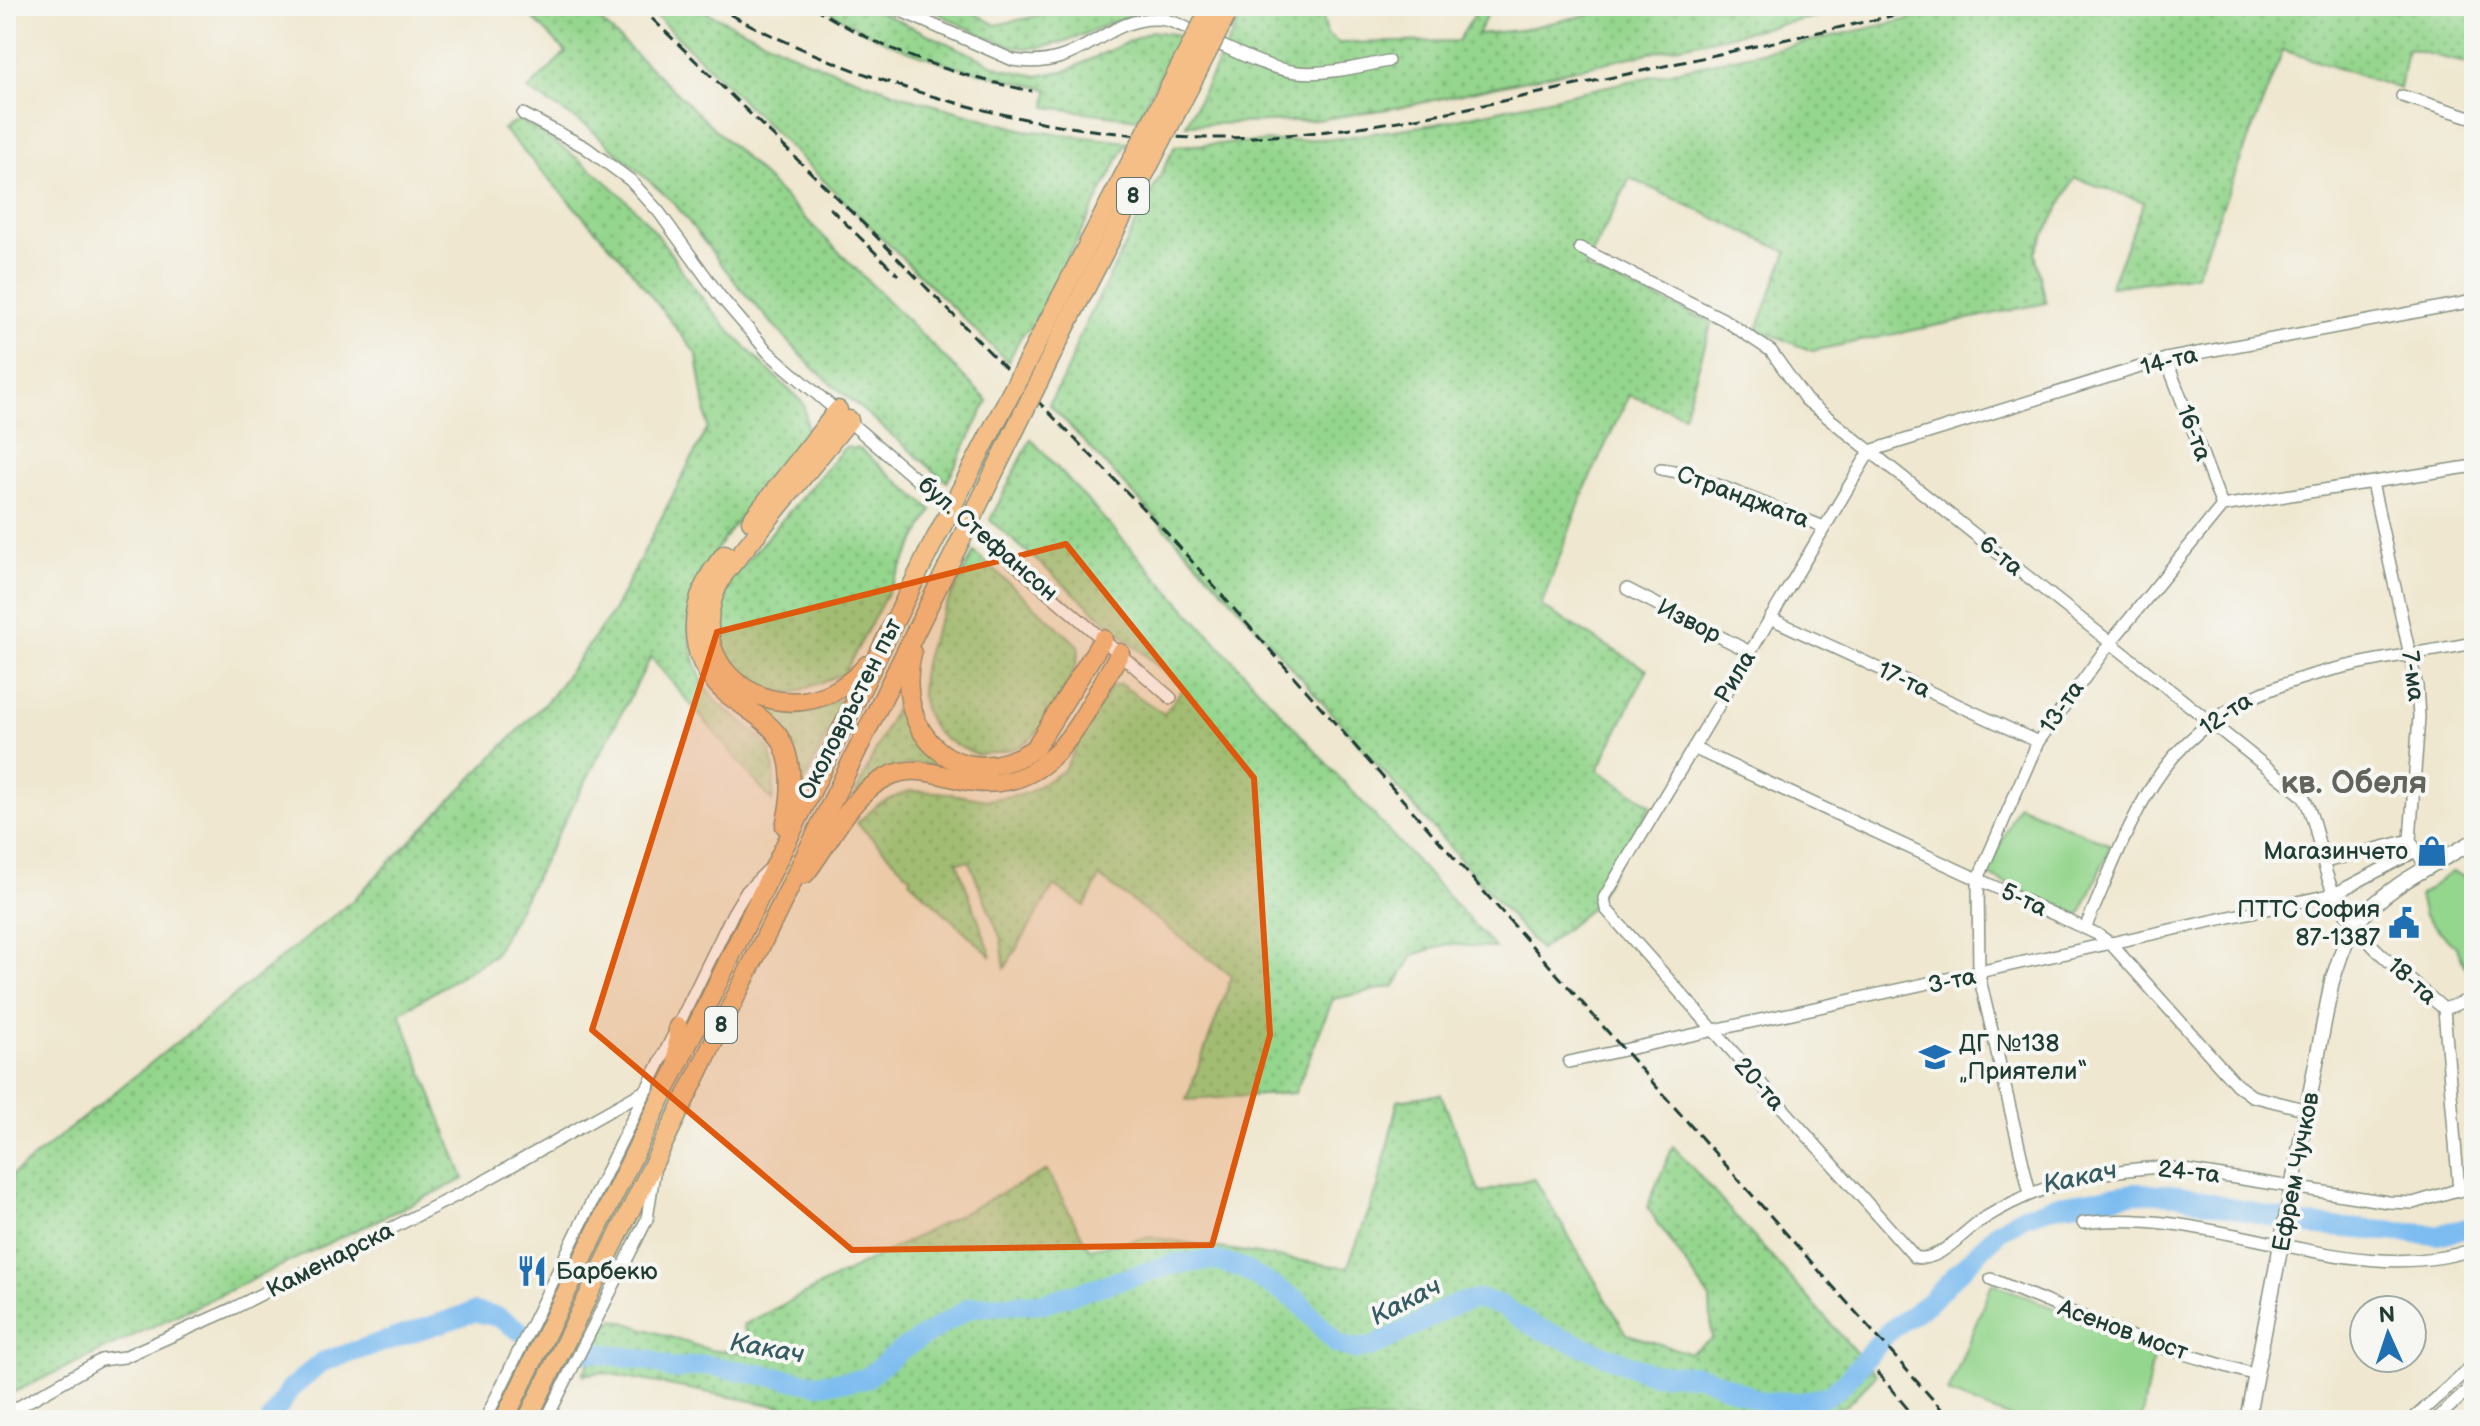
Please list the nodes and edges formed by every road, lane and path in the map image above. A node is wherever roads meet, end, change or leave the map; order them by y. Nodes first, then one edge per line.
1 (890, 6) edge
2 (1219, 9) edge
3 (1388, 61) dead end
4 (2402, 96) dead end
5 (523, 114) dead end
6 (2474, 118) edge
7 (1580, 248) dead end
8 (2474, 301) edge
9 (2166, 359) junction
10 (844, 415) junction
11 (1870, 451) junction
12 (2474, 466) edge
13 (1661, 469) dead end
14 (2372, 483) junction
15 (2222, 506) junction
16 (1824, 527) junction
17 (1627, 589) dead end
18 (903, 605) junction
19 (922, 616) junction
20 (1770, 618) junction
21 (1103, 639) junction
22 (2110, 643) junction
23 (2474, 643) edge
24 (1750, 652) junction
25 (1120, 653) junction
26 (2411, 655) junction
27 (1171, 698) dead end
28 (2210, 721) junction
29 (2038, 742) junction
30 (1693, 748) junction
31 (2474, 841) edge
32 (2413, 846) junction
33 (776, 858) junction
34 (2325, 862) junction
35 (2427, 869) junction
36 (1978, 879) junction
37 (786, 893) junction
38 (2334, 894) junction
39 (1603, 904) joint
40 (2354, 926) junction
41 (2085, 928) junction
42 (2111, 944) junction
43 (1979, 975) junction
44 (2474, 998) edge
45 (2444, 1009) junction
46 (678, 1027) junction
47 (1712, 1032) junction
48 (1569, 1062) dead end
49 (677, 1068) junction
50 (648, 1089) junction
51 (2308, 1110) junction
52 (2474, 1185) edge
53 (2459, 1191) junction
54 (2292, 1192) junction
55 (2030, 1194) junction
56 (2083, 1223) dead end
57 (2283, 1237) junction
58 (2474, 1249) edge
59 (1921, 1258) joint
60 (1991, 1279) dead end
61 (550, 1308) junction
62 (526, 1357) junction
63 (2474, 1364) edge
64 (562, 1368) junction
65 (2256, 1375) junction
66 (2474, 1385) edge
67 (6, 1414) edge
68 (485, 1420) edge
69 (504, 1420) edge
70 (527, 1420) edge
71 (546, 1420) edge
72 (2247, 1420) edge
73 (2412, 1420) edge
74 (2435, 1420) edge

1 - 3 street
2 - 18 highway, Околовръстен път / 8, bridge
2 - 19 highway, Околовръстен път / 8, bridge
4 - 6 street
5 - 10 street, бул. Стефансон
7 - 11 street, 6-та
8 - 9 street, 14-та
9 - 11 street, 14-та
9 - 15 street, 16-та
10 - 18 highway
10 - 21 street, бул. Стефансон
10 - 33 highway
11 - 16 street, Рила
11 - 22 street, 6-та
12 - 14 street
13 - 16 street, Странджата
14 - 15 street
14 - 26 street, 7-ма
15 - 22 street, 13-та
16 - 20 street, Рила
17 - 24 street, Извор
18 - 33 highway, Околовръстен път / 8
19 - 21 highway
19 - 37 highway, Околовръстен път / 8
20 - 24 street, Рила
20 - 29 street, 17-та
21 - 25 street, бул. Стефансон
22 - 28 street, 6-та
22 - 29 street, 13-та
23 - 26 street, 12-та
24 - 30 street, Рила
25 - 27 street, бул. Стефансон
25 - 37 highway
26 - 28 street, 12-та
26 - 32 street, 7-ма
28 - 34 street, 6-та
28 - 41 street, 12-та
29 - 36 street, 13-та
30 - 36 street, 5-та
30 - 39 street, Рила
31 - 35 street
32 - 34 street
32 - 35 street
32 - 38 street, 3-та
33 - 46 street
33 - 49 highway, Околовръстен път / 8
34 - 38 street, 6-та
35 - 40 street
36 - 41 street, 5-та
36 - 43 street, 13-та
37 - 64 highway, Околовръстен път / 8
38 - 40 street, 6-та
38 - 42 street, 3-та
39 - 47 street, 20-та
40 - 45 street, 18-та
40 - 51 street, Ефрем Чучков
41 - 42 street, 5-та
42 - 43 street, 3-та
42 - 51 street, 5-та
43 - 47 street, 3-та
43 - 55 street, 13-та
44 - 45 street
45 - 53 street, 18-та
46 - 49 highway
46 - 50 street
47 - 48 street, 3-та
47 - 59 street, 20-та
49 - 61 highway, Околовръстен път / 8
50 - 61 street
50 - 67 street, Каменарска
51 - 54 street, Ефрем Чучков
52 - 53 street, 24-та
53 - 54 street, 24-та
54 - 55 street, 24-та
54 - 57 street, Ефрем Чучков
55 - 59 street, 24-та
56 - 57 street
57 - 58 street
57 - 65 street, Ефрем Чучков
60 - 65 street, Асенов мост
61 - 62 highway, Околовръстен път / 8
62 - 68 street
62 - 69 highway, Околовръстен път / 8
63 - 73 street
64 - 70 highway, Околовръстен път / 8
64 - 71 street
65 - 72 street, Ефрем Чучков
66 - 74 street

